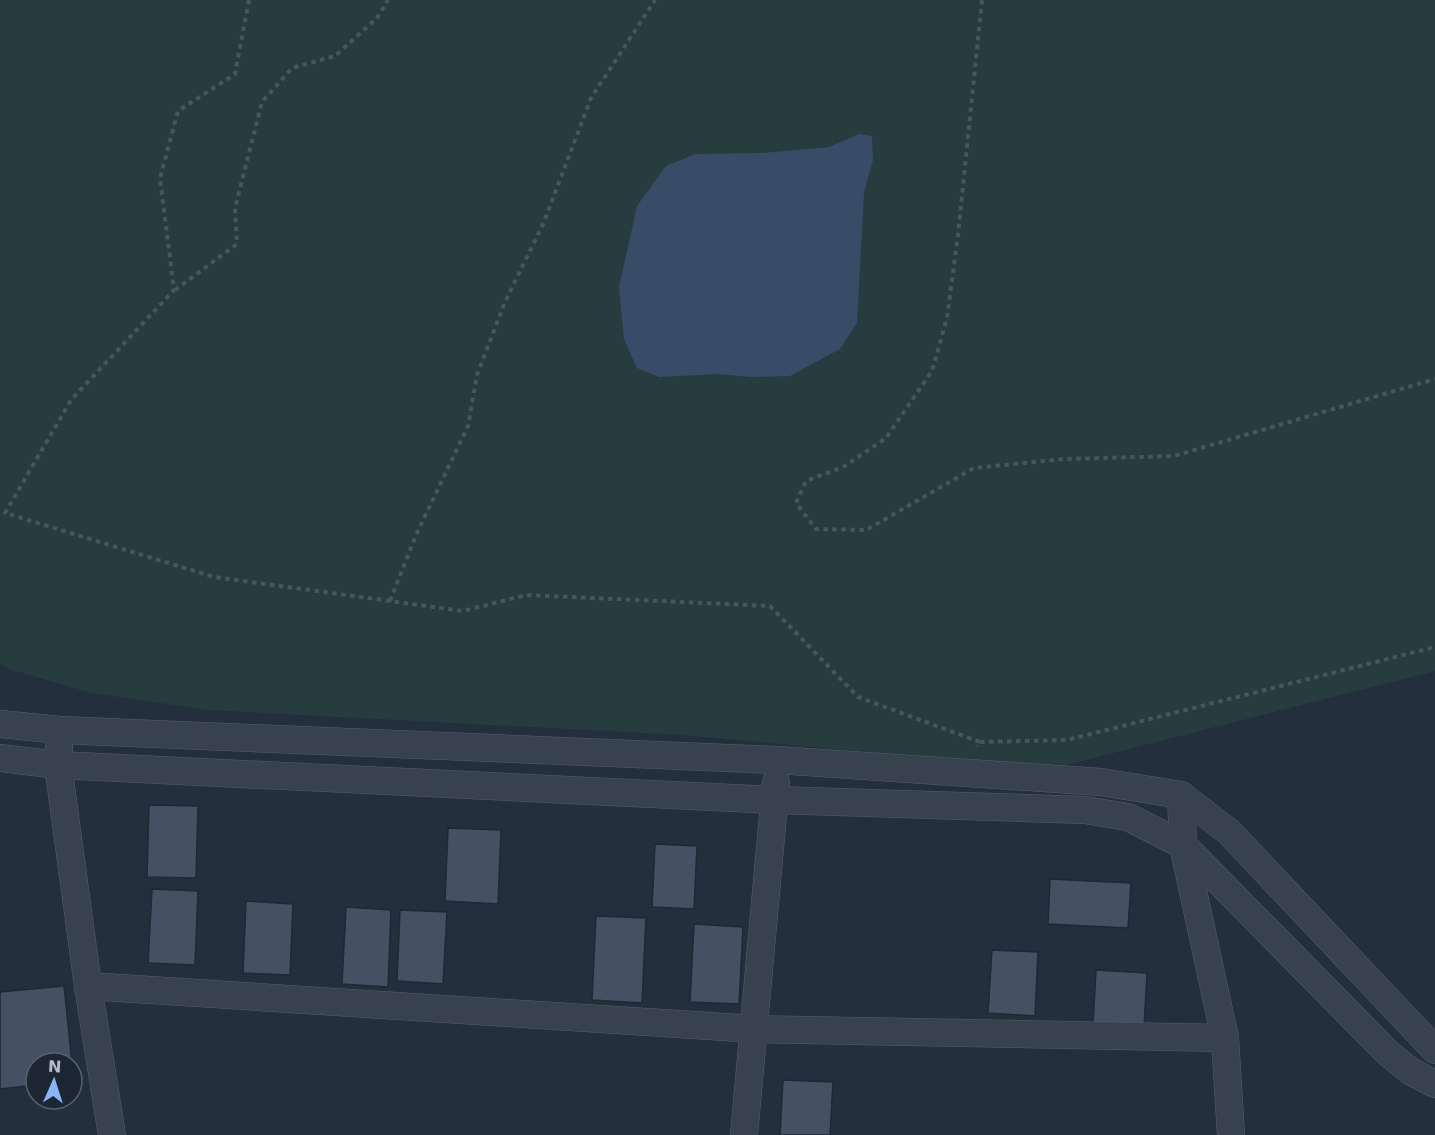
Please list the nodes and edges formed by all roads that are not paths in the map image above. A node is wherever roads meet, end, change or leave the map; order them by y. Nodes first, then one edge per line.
1 (0, 724) edge
2 (60, 730) junction
3 (0, 758) edge
4 (777, 760) junction
5 (58, 765) junction
6 (1181, 795) junction
7 (775, 800) junction
8 (1183, 845) junction
9 (88, 986) junction
10 (755, 1029) junction
11 (1225, 1038) junction
12 (1435, 1050) edge
13 (1435, 1084) edge
14 (112, 1135) edge
15 (744, 1135) edge
16 (1232, 1135) edge

1 - 2 street
2 - 4 street
2 - 5 street
3 - 5 street
4 - 6 street
4 - 7 street
5 - 7 street
5 - 9 street
6 - 8 street
6 - 12 street
7 - 8 street
7 - 10 street
8 - 11 street
8 - 13 street
9 - 10 street
9 - 14 street
10 - 11 street
10 - 15 street
11 - 16 street

